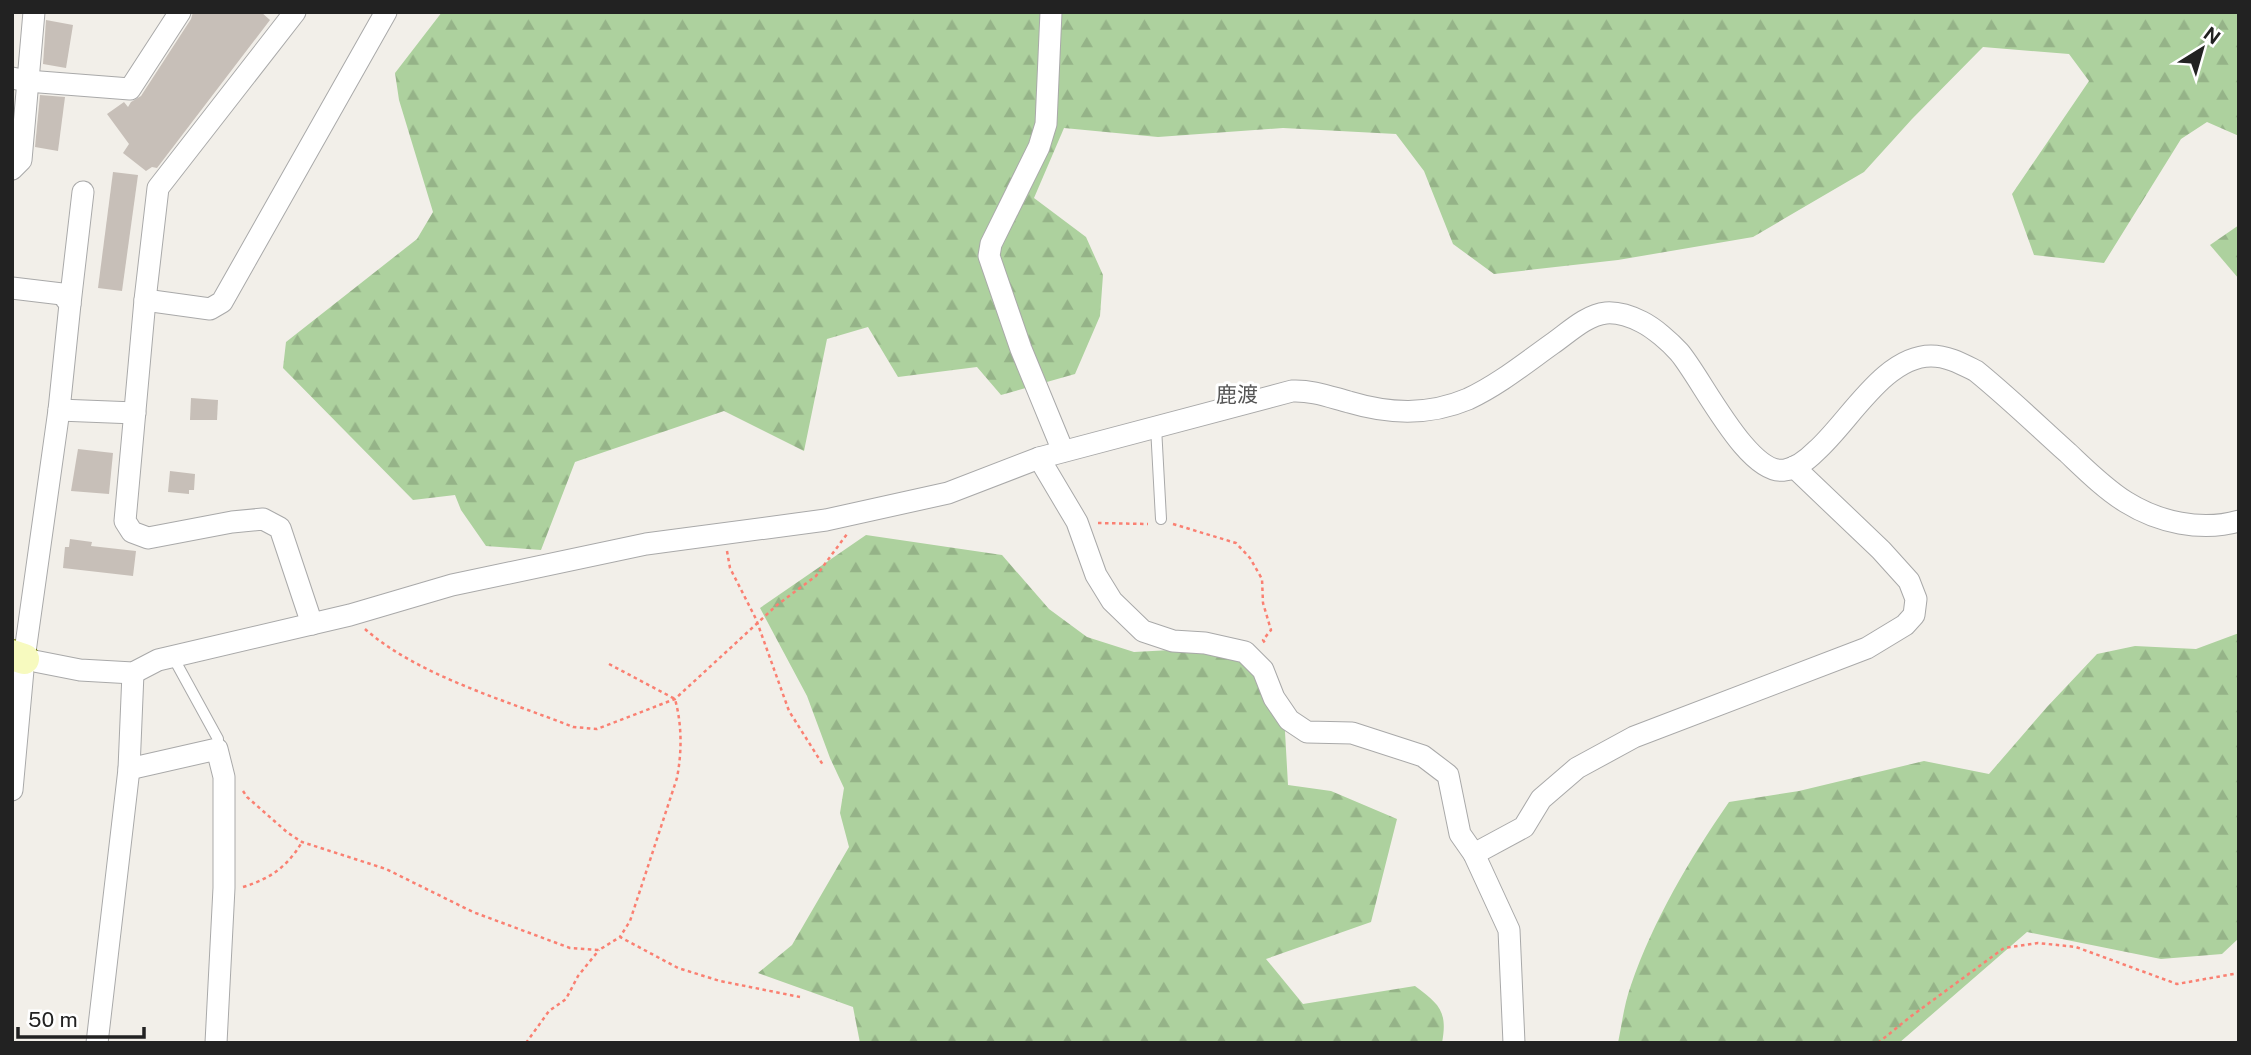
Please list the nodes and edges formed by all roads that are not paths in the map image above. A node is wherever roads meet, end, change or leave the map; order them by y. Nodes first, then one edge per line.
1 (34, 12) edge
2 (295, 12) edge
3 (386, 12) edge
4 (1051, 12) edge
5 (174, 16) edge
6 (19, 79) edge
7 (12, 169) edge
8 (83, 192) dead end
9 (12, 288) edge
10 (145, 300) junction
11 (70, 304) junction
12 (59, 410) junction
13 (135, 413) junction
14 (1156, 427) junction
15 (1063, 451) junction
16 (1039, 458) junction
17 (1794, 467) junction
18 (1161, 519) road end
19 (2239, 521) edge
20 (312, 624) junction
21 (18, 657) edge
22 (173, 657) junction
23 (133, 673) junction
24 (217, 749) junction
25 (129, 769) junction
26 (12, 790) edge
27 (1474, 854) junction
28 (97, 1043) edge
29 (216, 1043) edge
30 (1514, 1043) edge

1 - 6 street
2 - 10 street
3 - 10 street
4 - 15 street
5 - 6 street
6 - 7 street
8 - 11 street
9 - 11 street
10 - 13 street
11 - 12 street
12 - 13 street
12 - 21 street
13 - 20 street
14 - 15 street
14 - 17 street
14 - 18 lane
15 - 16 street
16 - 20 street
16 - 27 street
17 - 19 street
17 - 27 street
20 - 22 street
21 - 23 street
21 - 26 street
22 - 23 street
22 - 24 lane
23 - 25 street
24 - 25 street
24 - 29 street
25 - 28 street
27 - 30 street

